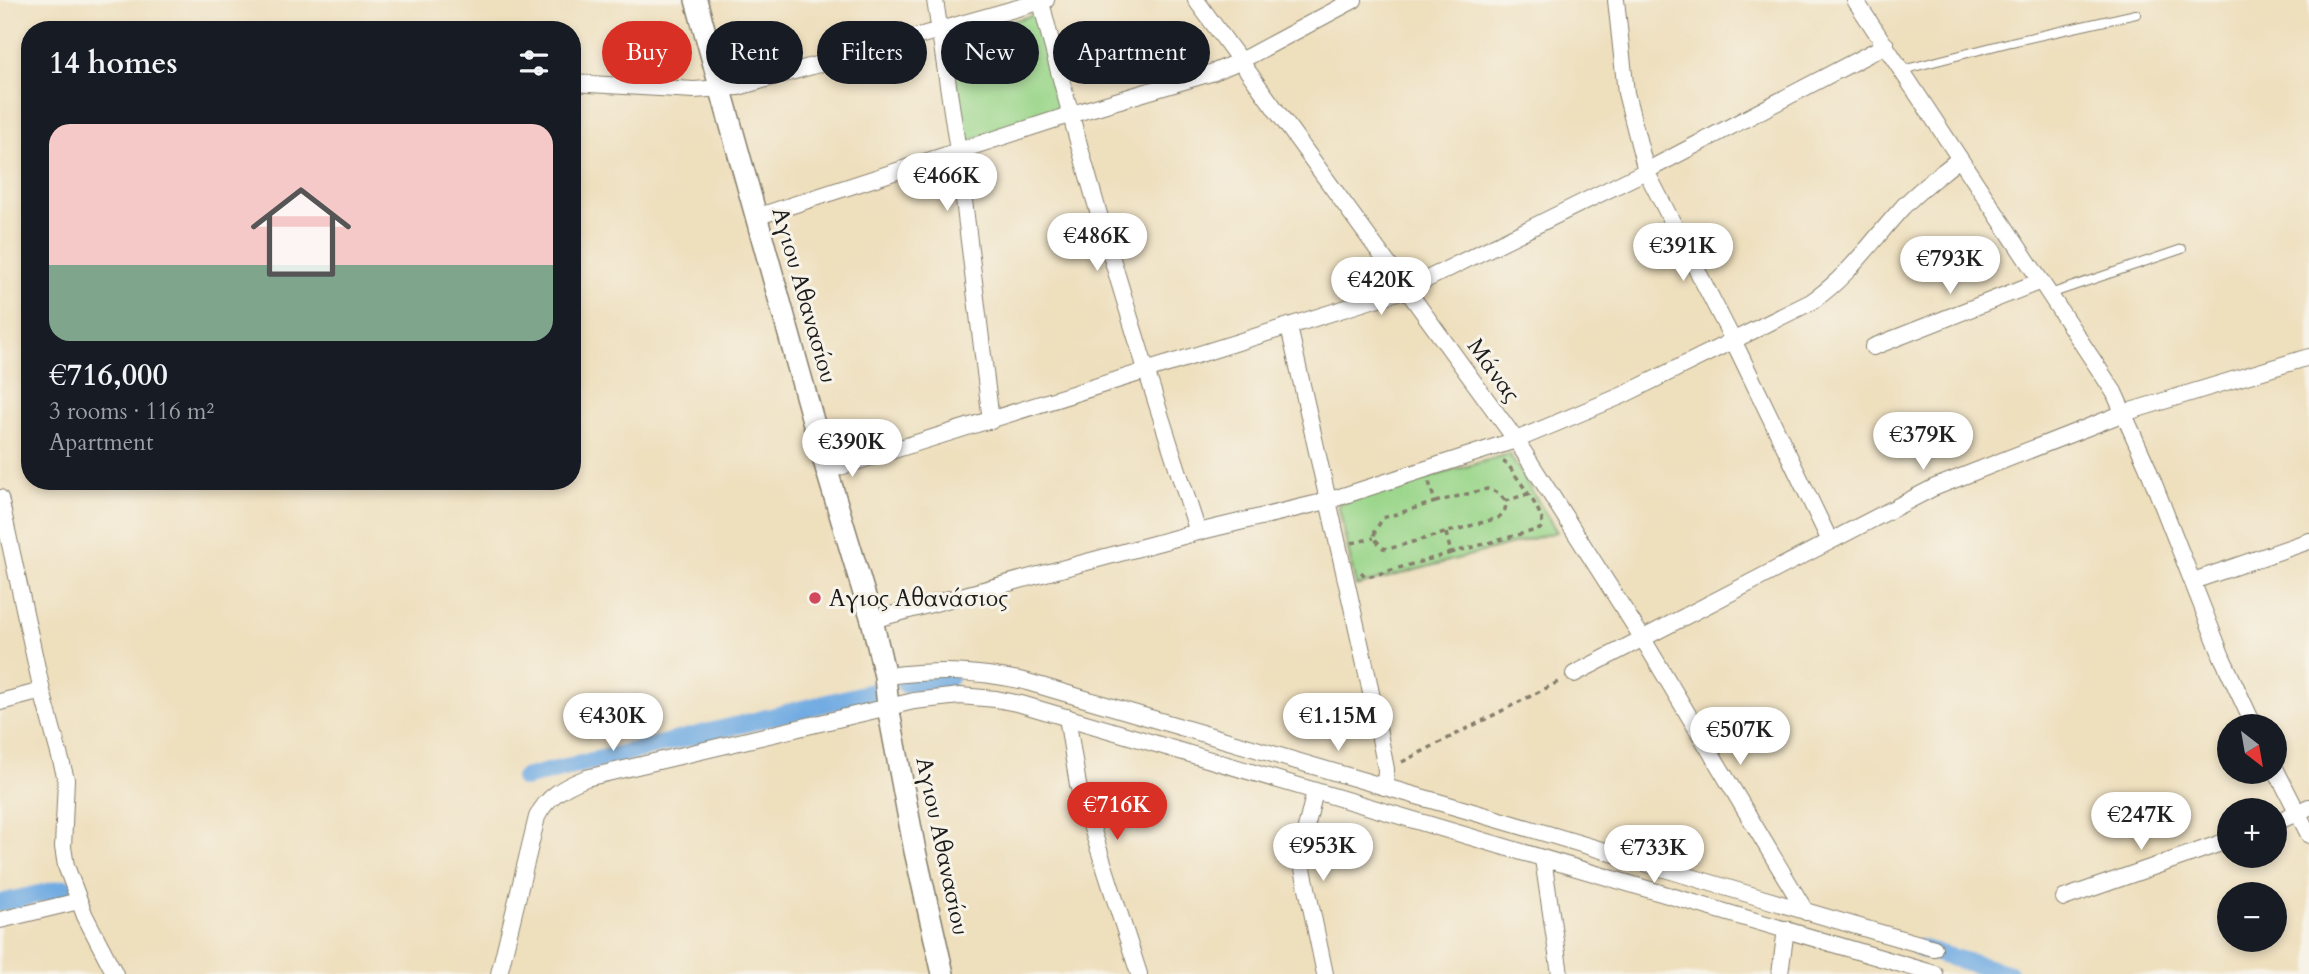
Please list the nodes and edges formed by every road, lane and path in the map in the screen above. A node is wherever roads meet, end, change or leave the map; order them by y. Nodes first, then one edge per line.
1 (696, 0) edge
2 (935, 0) edge
3 (1196, 0) edge
4 (1354, 0) edge
5 (1616, 0) edge
6 (1855, 0) edge
7 (1044, 1) edge
8 (2136, 14) dead end
9 (940, 30) junction
10 (1886, 45) junction
11 (1242, 60) junction
12 (1902, 70) junction
13 (581, 84) edge
14 (722, 89) junction
15 (1069, 115) junction
16 (958, 151) junction
17 (1959, 159) junction
18 (1646, 171) junction
19 (755, 217) junction
20 (2182, 249) dead end
21 (2046, 287) junction
22 (1407, 289) junction
23 (1289, 327) junction
24 (1733, 340) junction
25 (1873, 347) dead end
26 (2309, 357) edge
27 (1146, 372) junction
28 (2124, 413) junction
29 (991, 421) junction
30 (1516, 440) junction
31 (1494, 463) dead end
32 (1425, 469) junction
33 (827, 471) junction
34 (1547, 488) junction
35 (1527, 494) junction
36 (0, 498) edge
37 (1327, 501) junction
38 (1505, 501) junction
39 (1436, 502) junction
40 (1198, 532) junction
41 (1446, 533) junction
42 (1829, 541) junction
43 (2309, 541) edge
44 (1353, 543) dead end
45 (1356, 553) dead end
46 (1451, 553) junction
47 (1359, 563) dead end
48 (2193, 581) junction
49 (873, 620) junction
50 (1643, 639) junction
51 (1574, 674) joint
52 (885, 676) junction
53 (42, 691) junction
54 (0, 702) edge
55 (888, 707) junction
56 (2248, 714) edge
57 (1066, 718) junction
58 (1386, 769) junction
59 (2286, 784) edge
60 (1385, 787) junction
61 (1315, 791) junction
62 (2303, 810) edge
63 (2287, 817) edge
64 (2309, 835) edge
65 (2217, 845) edge
66 (1543, 859) junction
67 (2064, 898) dead end
68 (79, 901) junction
69 (1806, 912) junction
70 (0, 920) edge
71 (1786, 929) junction
72 (1934, 948) dead end
73 (115, 974) edge
74 (499, 974) edge
75 (943, 974) edge
76 (1139, 974) edge
77 (1325, 974) edge
78 (1560, 974) edge
79 (1780, 974) edge
80 (1935, 974) edge

1 - 14 main road, Αγιου Αθανασίου
2 - 9 street
3 - 11 street, Μάνας
4 - 11 street
5 - 18 street
6 - 10 street
7 - 9 street
7 - 15 street
8 - 12 lane
9 - 14 street
9 - 16 street
10 - 12 street
10 - 18 street
11 - 15 street
11 - 22 street, Μάνας
12 - 17 street
13 - 14 street
14 - 19 main road, Αγιου Αθανασίου
15 - 16 street
15 - 27 street
16 - 19 street
16 - 29 street
17 - 21 street
17 - 24 street
18 - 22 street
18 - 24 street
19 - 33 main road, Αγιου Αθανασίου
20 - 21 lane
21 - 25 street
21 - 28 street
22 - 23 street
22 - 30 street, Μάνας
23 - 27 street
23 - 37 street
24 - 30 street
24 - 42 street
26 - 28 street
27 - 29 street
27 - 40 street
28 - 42 street
28 - 48 street
29 - 33 street
30 - 32 street
30 - 34 street, Μάνας
31 - 35 path
32 - 37 street
32 - 39 path
33 - 49 main road, Αγιου Αθανασίου
34 - 35 path
34 - 50 street, Μάνας
35 - 38 path
35 - 46 path
36 - 53 street
37 - 40 street
37 - 58 street
38 - 39 path
38 - 41 path
39 - 41 path
40 - 49 street
41 - 46 path
42 - 50 street
43 - 48 street
44 - 45 path
46 - 47 path
48 - 56 street
49 - 52 main road, Αγιου Αθανασίου
50 - 51 street
50 - 69 street, Μάνας
51 - 58 path
52 - 55 main road, Αγιου Αθανασίου
52 - 60 street
53 - 54 street
53 - 68 street
55 - 57 street
55 - 74 street
55 - 75 main road, Αγιου Αθανασίου
57 - 61 street
57 - 76 street
58 - 60 street
59 - 62 street
60 - 69 street
61 - 66 street
61 - 77 street
62 - 63 street
62 - 64 street
65 - 67 street
66 - 71 street
66 - 78 street
68 - 70 street
68 - 73 street
69 - 72 street
71 - 79 street
71 - 80 street

